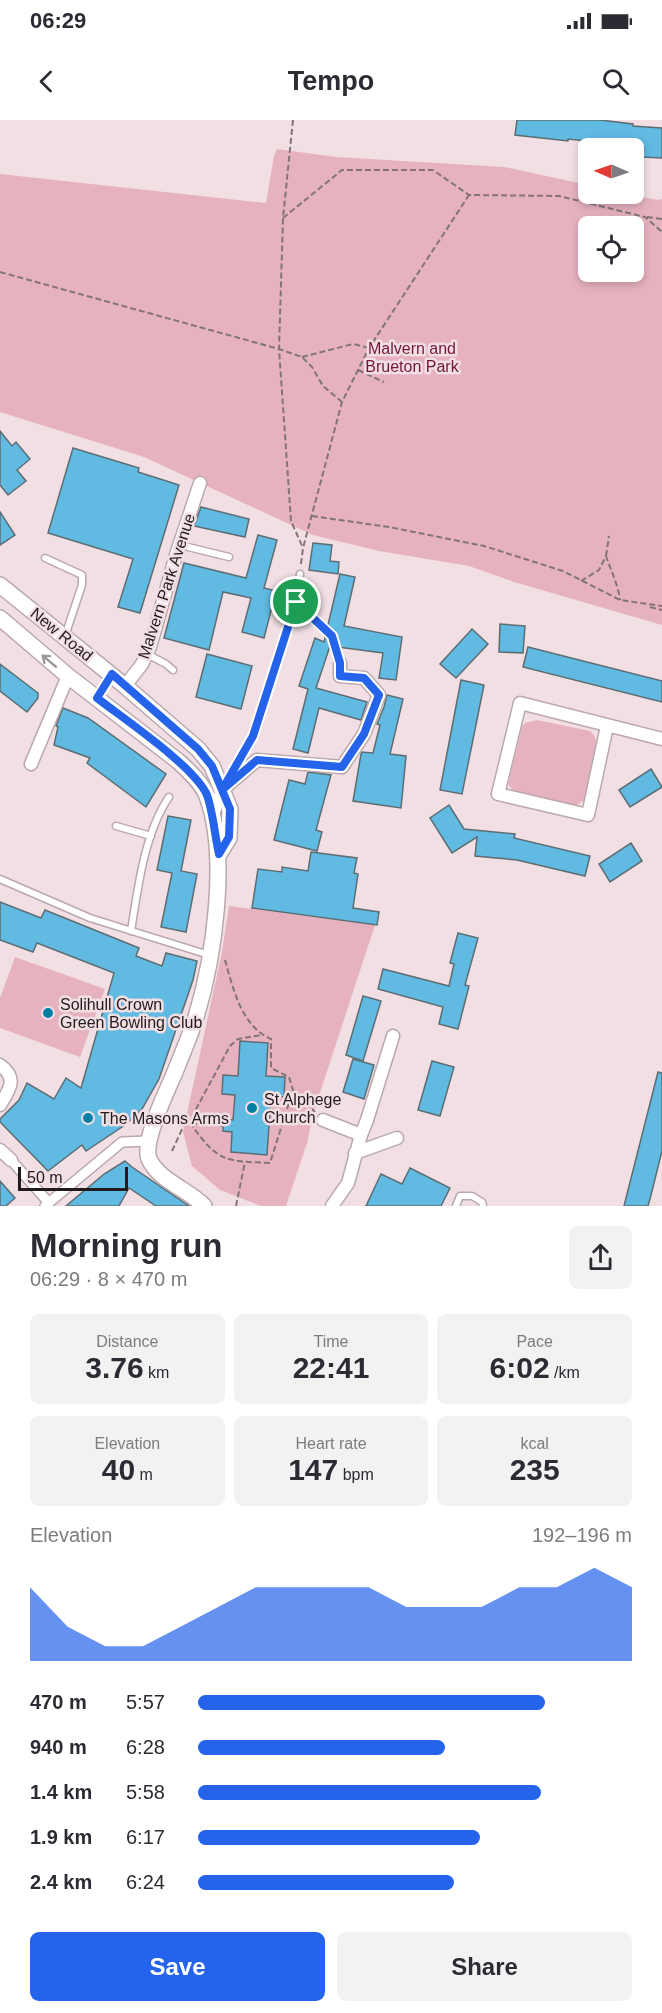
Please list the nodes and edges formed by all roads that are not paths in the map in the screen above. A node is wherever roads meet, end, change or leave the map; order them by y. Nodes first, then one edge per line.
1 (200, 483) dead end
2 (179, 544) junction
3 (229, 557) dead end
4 (45, 558) dead end
5 (300, 574) road end
6 (2, 591) edge
7 (0, 618) edge
8 (65, 637) junction
9 (146, 654) junction
10 (340, 663) road end
11 (172, 670) dead end
12 (112, 674) junction
13 (68, 676) junction
14 (125, 686) junction
15 (97, 698) junction
16 (607, 726) junction
17 (662, 739) edge
18 (31, 764) dead end
19 (222, 790) junction
20 (169, 797) dead end
21 (212, 818) junction
22 (116, 826) dead end
23 (150, 836) junction
24 (219, 854) junction
25 (0, 879) edge
26 (131, 931) junction
27 (216, 953) junction
28 (393, 1036) dead end
29 (0, 1065) edge
30 (0, 1105) edge
31 (323, 1120) road end
32 (361, 1135) junction
33 (397, 1138) dead end
34 (149, 1141) junction
35 (0, 1150) edge
36 (355, 1153) junction
37 (11, 1160) joint
38 (47, 1204) edge
39 (204, 1206) edge
40 (332, 1206) edge
41 (456, 1206) edge
42 (483, 1206) edge

1 - 2 street, Malvern Park Avenue
2 - 3 lane
2 - 9 street, Malvern Park Avenue
4 - 8 lane
5 - 19 lane
6 - 8 street, New Road
13 -> 7 street, New Road
8 - 12 street, New Road
9 - 11 lane
9 - 14 street, Malvern Park Avenue
10 - 19 street
12 - 14 street, New Road
12 - 15 street
13 - 15 street, New Road
13 - 18 street
14 - 19 street, New Road
15 - 21 street, New Road
16 - 16 street
16 - 17 street
19 - 21 street
19 - 24 street, New Road
20 - 23 lane
21 - 24 street, New Road
22 - 23 lane
23 - 26 lane
24 - 27 street, New Road
25 - 26 lane
26 - 27 lane
27 - 34 street, New Road
28 - 32 street
29 - 30 street
31 - 32 street
32 - 36 street
33 - 36 street
34 - 38 street
34 - 39 street
35 - 37 street
36 - 40 street
37 - 38 street
41 - 42 lane

